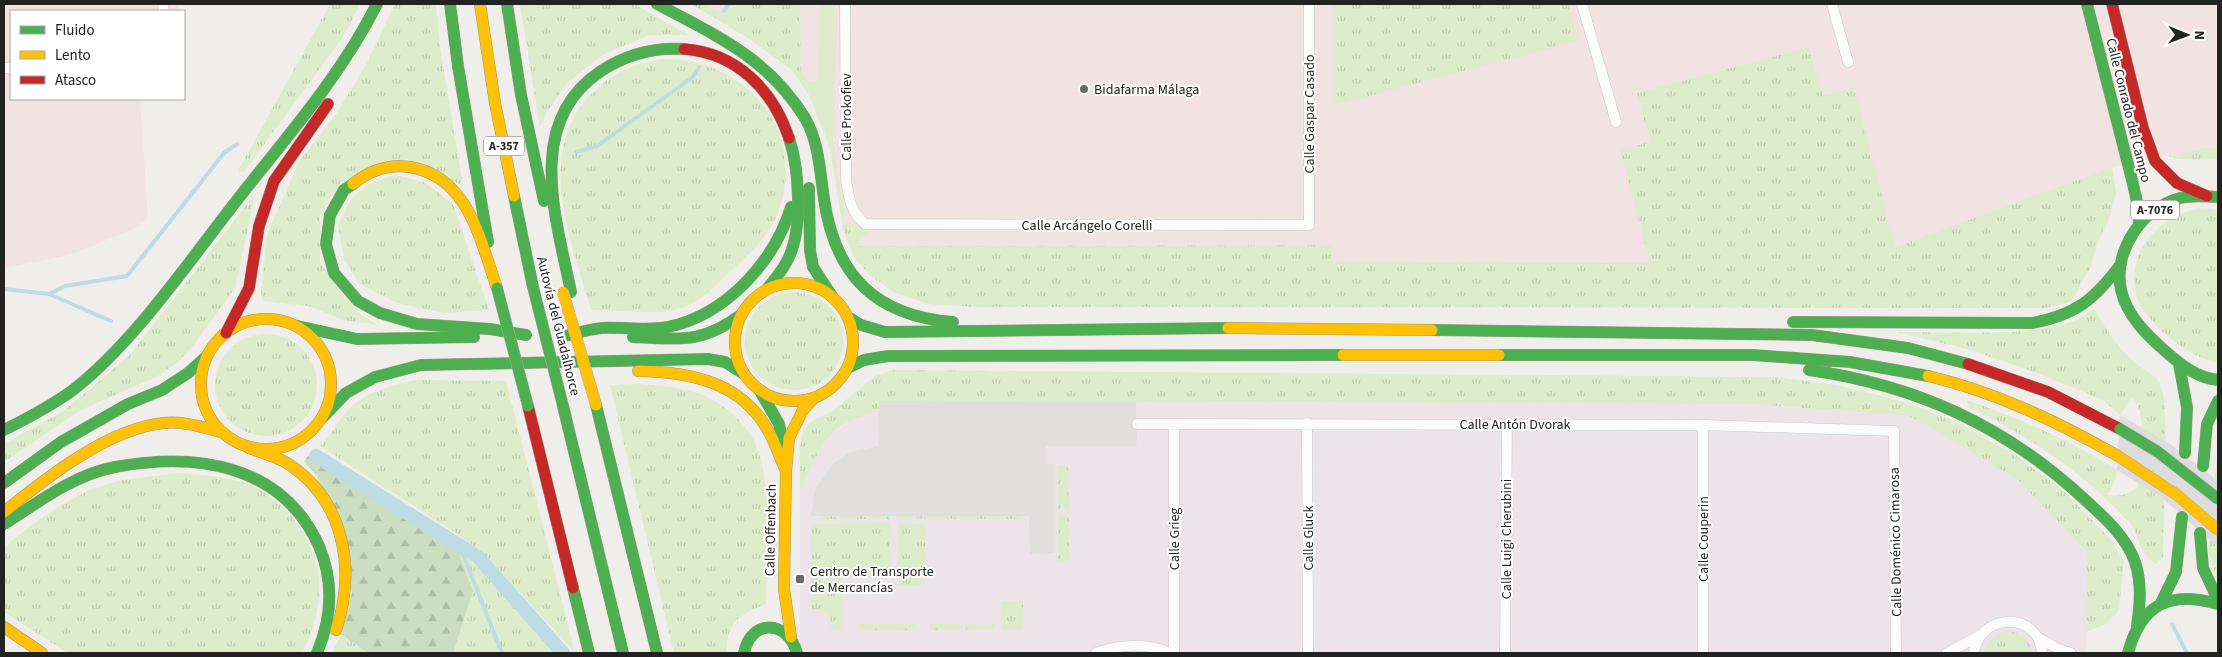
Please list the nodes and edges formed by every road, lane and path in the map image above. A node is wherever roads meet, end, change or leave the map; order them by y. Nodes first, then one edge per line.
1 (377, 4) edge
2 (450, 4) edge
3 (480, 4) edge
4 (508, 4) edge
5 (657, 4) edge
6 (845, 4) edge
7 (1309, 4) edge
8 (1582, 4) edge
9 (1832, 4) edge
10 (2086, 4) edge
11 (2112, 4) edge
12 (363, 34) junction
13 (1848, 62) dead end
14 (791, 97) junction
15 (1616, 122) dead end
16 (797, 174) junction
17 (2213, 197) edge
18 (865, 224) joint
19 (2139, 224) junction
20 (1309, 225) joint
21 (2121, 264) junction
22 (497, 288) junction
23 (767, 289) junction
24 (567, 292) junction
25 (832, 296) junction
26 (742, 314) junction
27 (848, 317) junction
28 (1744, 322) dead end
29 (1784, 322) dead end
30 (297, 326) junction
31 (1049, 329) junction
32 (1713, 332) junction
33 (226, 333) junction
34 (526, 335) junction
35 (565, 336) junction
36 (1753, 355) junction
37 (207, 356) junction
38 (533, 363) junction
39 (2179, 364) junction
40 (848, 368) junction
41 (744, 374) junction
42 (2218, 380) edge
43 (760, 391) junction
44 (813, 399) junction
45 (2218, 401) edge
46 (324, 416) junction
47 (1308, 423) junction
48 (1136, 424) dead end
49 (1174, 424) junction
50 (1507, 424) junction
51 (1703, 426) junction
52 (4, 430) edge
53 (1894, 431) joint
54 (221, 432) junction
55 (247, 447) junction
56 (2185, 453) dead end
57 (2203, 466) dead end
58 (786, 471) junction
59 (4, 483) edge
60 (2218, 499) edge
61 (4, 512) edge
62 (2182, 516) dead end
63 (4, 524) edge
64 (2218, 530) edge
65 (2200, 533) dead end
66 (784, 589) junction
67 (2218, 600) edge
68 (2161, 603) junction
69 (2218, 604) edge
70 (2137, 626) junction
71 (4, 627) edge
72 (761, 628) junction
73 (1979, 636) junction
74 (791, 637) junction
75 (2037, 637) junction
76 (44, 653) edge
77 (317, 653) edge
78 (326, 653) edge
79 (589, 653) edge
80 (623, 653) edge
81 (657, 653) edge
82 (744, 653) edge
83 (797, 653) edge
84 (1096, 653) edge
85 (1172, 653) edge
86 (1308, 653) edge
87 (1505, 653) edge
88 (1703, 653) edge
89 (1896, 653) edge
90 (1947, 653) edge
91 (1974, 653) edge
92 (2042, 653) edge
93 (2071, 653) edge
94 (2128, 653) edge

1 - 12 main road
2 - 22 main road, A-357
3 - 80 main road, Autovía del Guadalhorce / A-357, bridge
4 - 24 main road
5 - 14 main road
6 - 18 street, Calle Prokofiev
7 - 20 street, Calle Gaspar Casado
8 - 15 street
9 - 13 street
10 - 19 main road, Calle Conrado del Campo
11 - 17 main road, Calle Conrado del Campo
12 - 33 main road
12 - 52 main road
14 - 25 main road
14 - 31 main road
16 - 23 main road
16 - 24 main road
16 - 35 main road
17 - 19 main road, A-7076
18 - 20 street, Calle Arcángelo Corelli
19 - 21 main road, A-7076
21 - 29 main road
21 - 39 main road, A-7076
22 - 34 main road
22 - 79 main road, A-357, bridge
23 - 25 main road
23 - 26 main road
24 - 81 main road, bridge
25 - 27 main road
26 - 35 main road
26 - 41 main road
27 - 31 main road
27 - 40 main road
28 - 32 main road
30 - 33 main road
30 - 34 main road
30 - 46 main road
31 - 32 main road
32 - 60 main road, bridge
33 - 37 main road
34 - 35 main road
36 - 40 main road
36 - 64 main road, bridge
36 - 70 main road
37 - 54 main road
37 - 59 main road
38 - 41 main road
38 - 46 main road
38 - 58 main road
39 - 42 main road, A-7076
39 - 56 main road
40 - 44 main road
41 - 43 main road
43 - 44 main road
43 - 58 main road
44 - 58 main road
45 - 57 main road
46 - 55 main road
47 - 49 street, Calle Antón Dvorak
47 - 50 street, Calle Antón Dvorak
47 - 86 street, Calle Gluck
48 - 49 street, Calle Antón Dvorak
49 - 85 street, Calle Grieg
50 - 51 street, Calle Antón Dvorak
50 - 87 street, Calle Luigi Cherubini
51 - 53 street, Calle Antón Dvorak
51 - 88 street, Calle Couperin
53 - 89 street, Calle Doménico Cimarosa
54 - 55 main road
54 - 61 main road
55 - 78 main road
58 - 66 main road, Calle Offenbach
62 - 68 main road
63 - 77 main road
65 - 67 main road
66 - 72 main road, Calle Offenbach
66 - 74 main road, Calle Offenbach
68 - 69 main road
68 - 70 main road
70 - 94 main road
71 - 76 main road
72 - 74 main road
72 - 82 main road, Calle Offenbach
73 - 75 street
73 - 90 street
73 - 91 street
74 - 83 main road, Calle Offenbach
75 - 92 street
75 - 93 street
84 - 85 street

